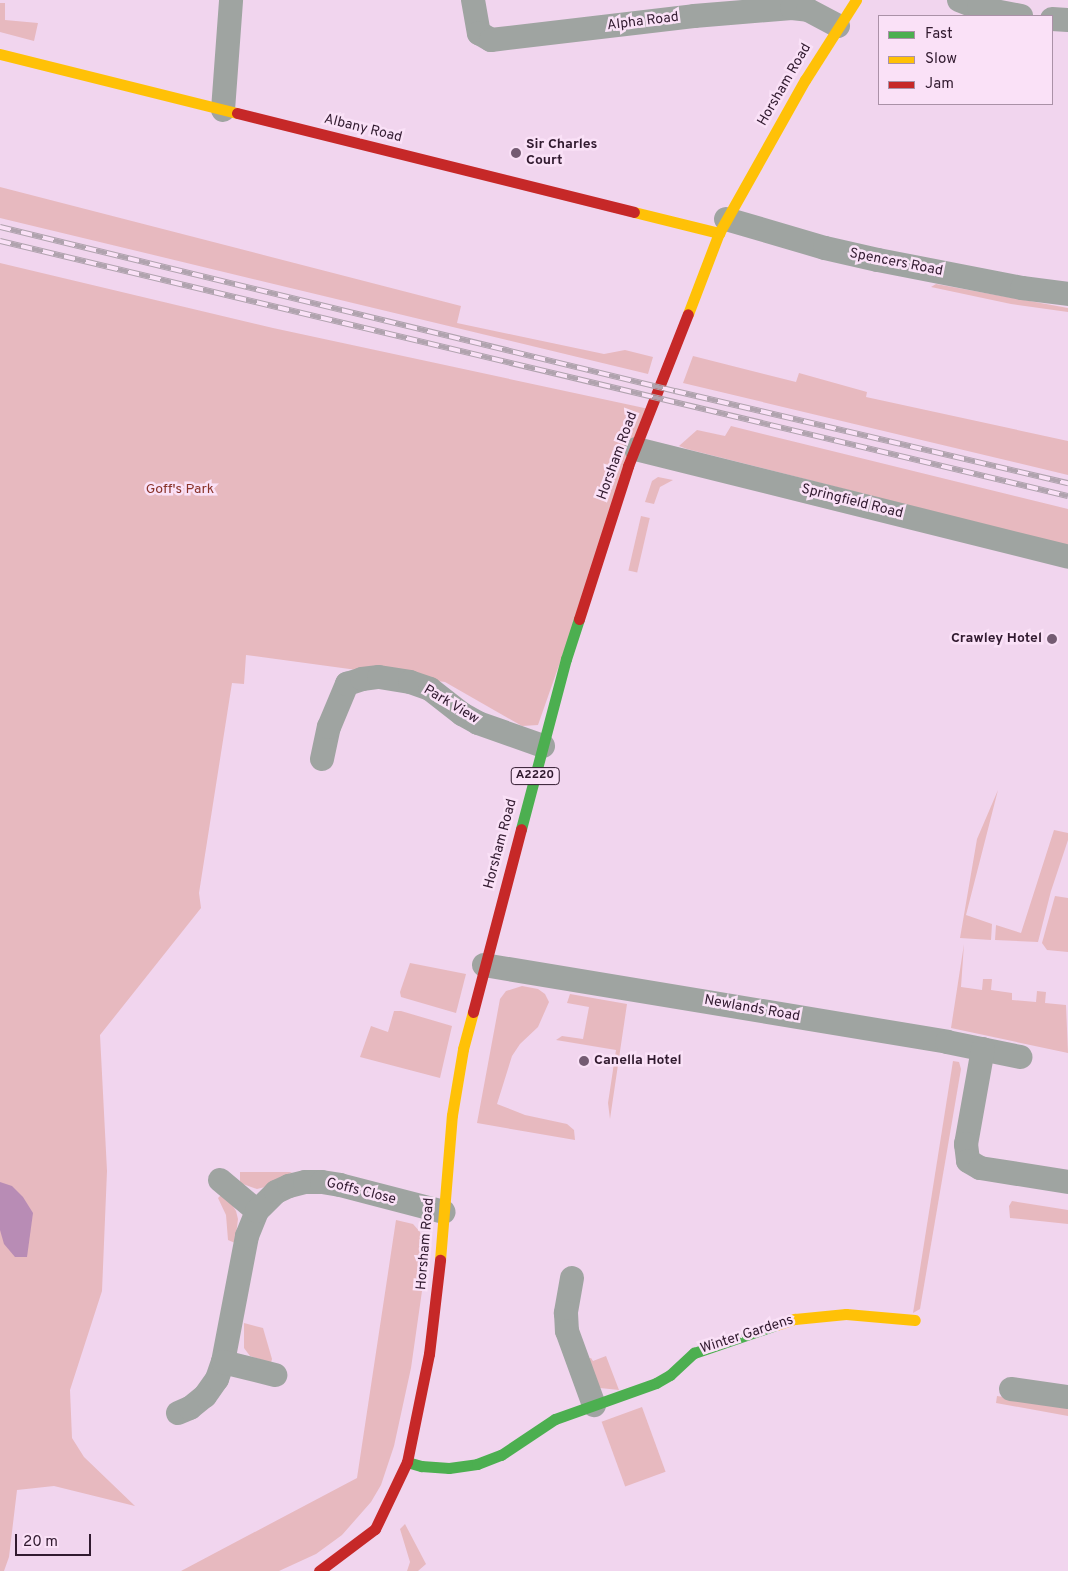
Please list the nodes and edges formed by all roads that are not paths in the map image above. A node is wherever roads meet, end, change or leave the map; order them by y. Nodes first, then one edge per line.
1 (231, 0) edge
2 (473, 0) edge
3 (856, 0) edge
4 (959, 0) edge
5 (691, 8) edge
6 (1016, 15) edge
7 (1053, 19) edge
8 (1068, 20) edge
9 (838, 26) junction
10 (0, 54) edge
11 (223, 110) junction
12 (723, 226) junction
13 (1068, 294) edge
14 (636, 449) junction
15 (1068, 557) edge
16 (543, 746) junction
17 (322, 759) dead end
18 (484, 965) junction
19 (982, 1049) junction
20 (1020, 1056) dead end
21 (220, 1180) dead end
22 (1068, 1182) edge
23 (258, 1211) junction
24 (444, 1212) junction
25 (572, 1278) dead end
26 (915, 1320) dead end
27 (223, 1362) junction
28 (275, 1375) dead end
29 (1011, 1389) dead end
30 (1068, 1397) edge
31 (594, 1404) junction
32 (178, 1414) dead end
33 (407, 1462) junction
34 (319, 1571) edge

1 - 11 street
2 - 5 street, Alpha Road
3 - 9 main road, Horsham Road / A2220
4 - 6 street
5 - 9 street, Alpha Road
7 - 8 street
9 - 12 main road, Horsham Road / A2220
10 - 11 main road, Albany Road
11 - 12 main road, Albany Road
12 - 13 street, Spencers Road
12 - 14 main road, Horsham Road / A2220
14 - 15 street, Springfield Road
14 - 16 main road, Horsham Road / A2220
16 - 17 street, Park View
16 - 18 main road, Horsham Road / A2220
18 - 19 street, Newlands Road
18 - 24 main road, Horsham Road / A2220
19 - 20 street, Newlands Road
19 - 22 street
21 - 23 street
23 - 24 street, Goffs Close
23 - 27 street, Goffs Close
24 - 33 main road, Horsham Road / A2220
25 - 31 street
26 - 31 main road, Winter Gardens
27 - 28 street
27 - 32 street, Goffs Close
29 - 30 street
31 - 33 main road, Winter Gardens
33 - 34 main road, Horsham Road / A2220

